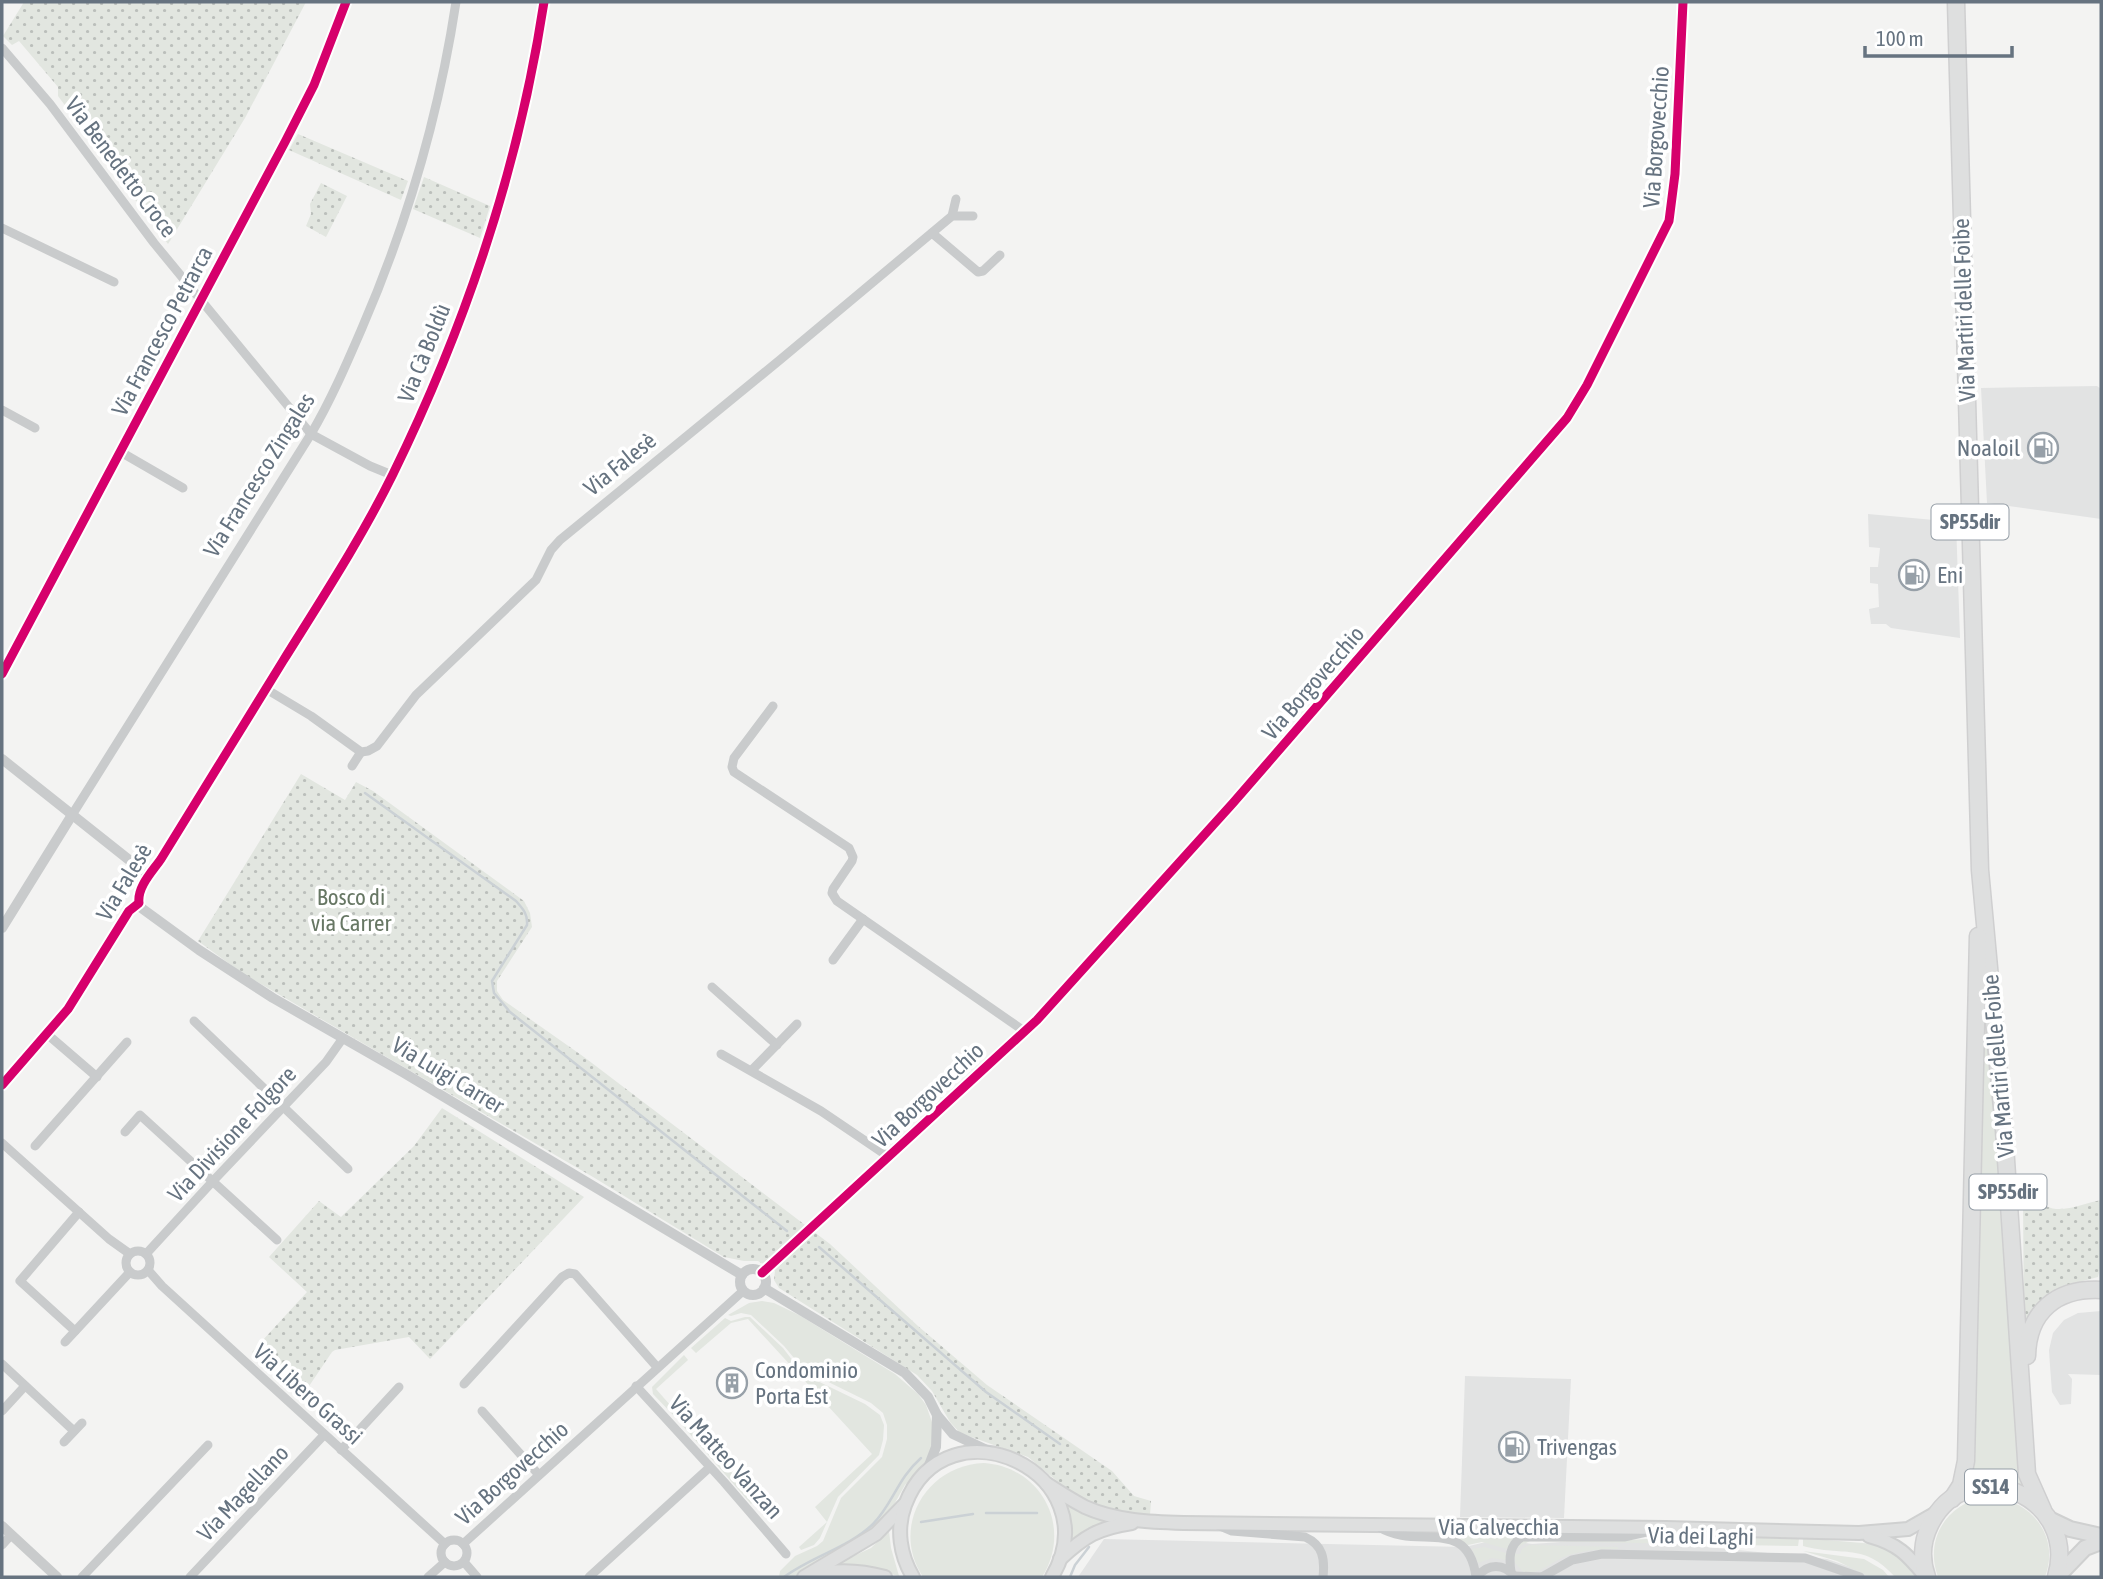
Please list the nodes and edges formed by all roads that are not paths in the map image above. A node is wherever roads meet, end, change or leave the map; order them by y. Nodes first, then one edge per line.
1 (346, 2) edge
2 (456, 2) edge
3 (544, 2) edge
4 (1684, 2) edge
5 (1956, 2) edge
6 (2, 48) edge
7 (956, 199) dead end
8 (952, 216) junction
9 (973, 216) dead end
10 (2, 228) edge
11 (932, 233) junction
12 (1000, 255) dead end
13 (114, 282) dead end
14 (200, 300) junction
15 (2, 410) edge
16 (35, 428) dead end
17 (311, 434) junction
18 (119, 451) junction
19 (392, 475) junction
20 (183, 488) dead end
21 (2, 674) edge
22 (266, 689) junction
23 (773, 706) dead end
24 (361, 752) junction
25 (2, 759) edge
26 (352, 766) dead end
27 (72, 815) junction
28 (1980, 870) junction
29 (146, 879) junction
30 (138, 903) junction
31 (863, 919) junction
32 (2, 928) edge
33 (833, 960) dead end
34 (712, 987) dead end
35 (194, 1021) dead end
36 (797, 1024) dead end
37 (1024, 1031) junction
38 (47, 1034) junction
39 (343, 1038) junction
40 (127, 1042) dead end
41 (777, 1045) junction
42 (721, 1054) dead end
43 (752, 1070) junction
44 (97, 1077) junction
45 (2, 1085) edge
46 (284, 1106) junction
47 (125, 1132) dead end
48 (2, 1143) edge
49 (35, 1146) dead end
50 (889, 1157) junction
51 (348, 1169) dead end
52 (212, 1181) junction
53 (79, 1212) junction
54 (277, 1240) dead end
55 (146, 1254) junction
56 (130, 1255) junction
57 (148, 1270) junction
58 (130, 1272) junction
59 (762, 1273) junction
60 (742, 1275) junction
61 (764, 1288) junction
62 (2101, 1290) edge
63 (743, 1291) junction
64 (75, 1331) junction
65 (65, 1342) dead end
66 (2, 1364) edge
67 (657, 1367) junction
68 (464, 1384) dead end
69 (25, 1386) junction
70 (636, 1386) junction
71 (399, 1387) dead end
72 (2022, 1400) junction
73 (2, 1411) edge
74 (482, 1411) dead end
75 (937, 1415) junction
76 (82, 1423) dead end
77 (74, 1431) junction
78 (324, 1435) junction
79 (64, 1442) dead end
80 (208, 1446) dead end
81 (341, 1450) junction
82 (994, 1453) junction
83 (710, 1467) junction
84 (926, 1474) junction
85 (539, 1475) junction
86 (1047, 1484) junction
87 (1952, 1499) junction
88 (906, 1503) junction
89 (1939, 1511) junction
90 (2046, 1515) junction
91 (1140, 1522) junction
92 (1217, 1524) junction
93 (2, 1526) edge
94 (1379, 1527) junction
95 (1666, 1528) junction
96 (1858, 1533) junction
97 (12, 1535) junction
98 (2101, 1536) edge
99 (2101, 1542) edge
100 (445, 1544) junction
101 (463, 1544) junction
102 (2, 1545) edge
103 (786, 1554) dead end
104 (1060, 1560) junction
105 (445, 1562) junction
106 (464, 1562) junction
107 (1513, 1575) edge
108 (57, 1577) edge
109 (82, 1577) edge
110 (190, 1577) edge
111 (428, 1577) edge
112 (477, 1577) edge
113 (589, 1577) edge
114 (804, 1577) edge
115 (886, 1577) edge
116 (913, 1577) edge
117 (1052, 1577) edge
118 (1324, 1577) edge
119 (1477, 1577) edge
120 (1542, 1577) edge
121 (1860, 1577) edge
122 (1926, 1577) edge
123 (2056, 1577) edge

1 - 14 street, Via Francesco Petrarca
2 - 17 street, Via Francesco Zingales
3 - 19 street, Via Cà Boldù
4 - 37 street, Via Borgovecchio
5 - 28 highway, Via Martiri delle Foibe / SP55dir
6 - 14 street, Via Benedetto Croce
7 - 8 street
8 - 9 street
8 - 11 street, Via Falesè
10 - 13 street
11 - 12 street
11 - 24 street, Via Falesè
14 - 17 street, Via Benedetto Croce
14 - 18 street, Via Francesco Petrarca
15 - 16 street
17 - 19 street, Via Benedetto Croce
17 - 27 street, Via Francesco Zingales
18 - 20 street, Via Francesco Petrarca
18 - 21 street, Via Francesco Petrarca
19 - 22 street, Via Cà Boldù
22 - 24 street
22 - 29 street, Via Falesè
23 - 31 street
24 - 26 street, Via Falesè
25 - 27 street
27 - 29 street
27 - 32 street, Via Francesco Zingales
28 - 72 highway, Via Martiri delle Foibe / SP55dir
28 - 87 highway, Via Martiri delle Foibe / SP55dir
29 - 30 street, Via Falesè
30 - 38 street, Via Falesè
30 - 39 street, Via Luigi Carrer
31 - 33 street
31 - 37 street
34 - 41 street
35 - 46 street
36 - 41 street
37 - 50 street, Via Borgovecchio
38 - 44 street
38 - 45 street, Via Falesè
39 - 46 street, Via Divisione Folgore
39 - 60 street, Via Luigi Carrer
40 - 44 street
41 - 43 street
42 - 43 street, Via Borgovecchio
43 - 50 street, Via Borgovecchio
44 - 49 street
46 - 51 street
46 - 52 street, Via Divisione Folgore
47 - 52 street
48 - 53 street
50 - 59 street, Via Borgovecchio
52 - 54 street
52 - 55 street, Via Divisione Folgore
53 - 56 street
53 - 64 street
55 - 56 street
55 - 57 street
56 - 58 street
57 - 58 street
57 - 78 street, Via Libero Grassi
58 - 64 street
59 - 60 street
59 - 61 street
60 - 63 street
61 - 63 street
61 - 75 street
62 - 72 highway
63 - 67 street, Via Borgovecchio
64 - 65 street
66 - 69 street
67 - 68 street
67 - 70 street, Via Borgovecchio
69 - 73 street
69 - 77 street
70 - 83 street, Via Matteo Vanzan
70 - 85 street, Via Borgovecchio
71 - 81 street
72 - 90 highway, Via Martiri delle Foibe / SP55dir
74 - 85 street
75 - 82 street
75 - 84 street
76 - 77 street
77 - 79 street
78 - 81 street, Via Libero Grassi
78 - 110 street, Via Magellano
80 - 109 street
81 - 100 street, Via Libero Grassi
82 - 84 main road
82 - 86 main road, Via Calvecchia
83 - 103 street, Via Matteo Vanzan
83 - 113 street
84 - 88 main road
85 - 101 street, Via Borgovecchio
86 - 91 main road, Via Calvecchia
86 - 104 main road
87 - 89 highway, SS14
87 - 90 highway, SS14
88 - 114 main road
88 - 116 main road
89 - 96 main road, Via Calvecchia
89 - 122 highway, SS14
90 - 98 main road, SS14
90 - 123 highway, Via Martiri delle Foibe
91 - 92 main road, Via Calvecchia
91 - 104 main road, Via Calvecchia
92 - 94 main road, Via Calvecchia
92 - 118 street
93 - 97 street
94 - 95 main road, Via Calvecchia
94 - 119 street
95 - 96 main road, Via Calvecchia
95 - 107 street
96 - 122 main road, Via Calvecchia
97 - 102 street
97 - 108 street
99 - 123 main road
100 - 101 street
100 - 105 street
101 - 106 street
104 - 117 main road
105 - 106 street
105 - 111 street
106 - 112 street
107 - 119 street, Via dei Laghi
107 - 120 street, Via dei Laghi
114 - 115 main road
120 - 121 street, Via dei Laghi

